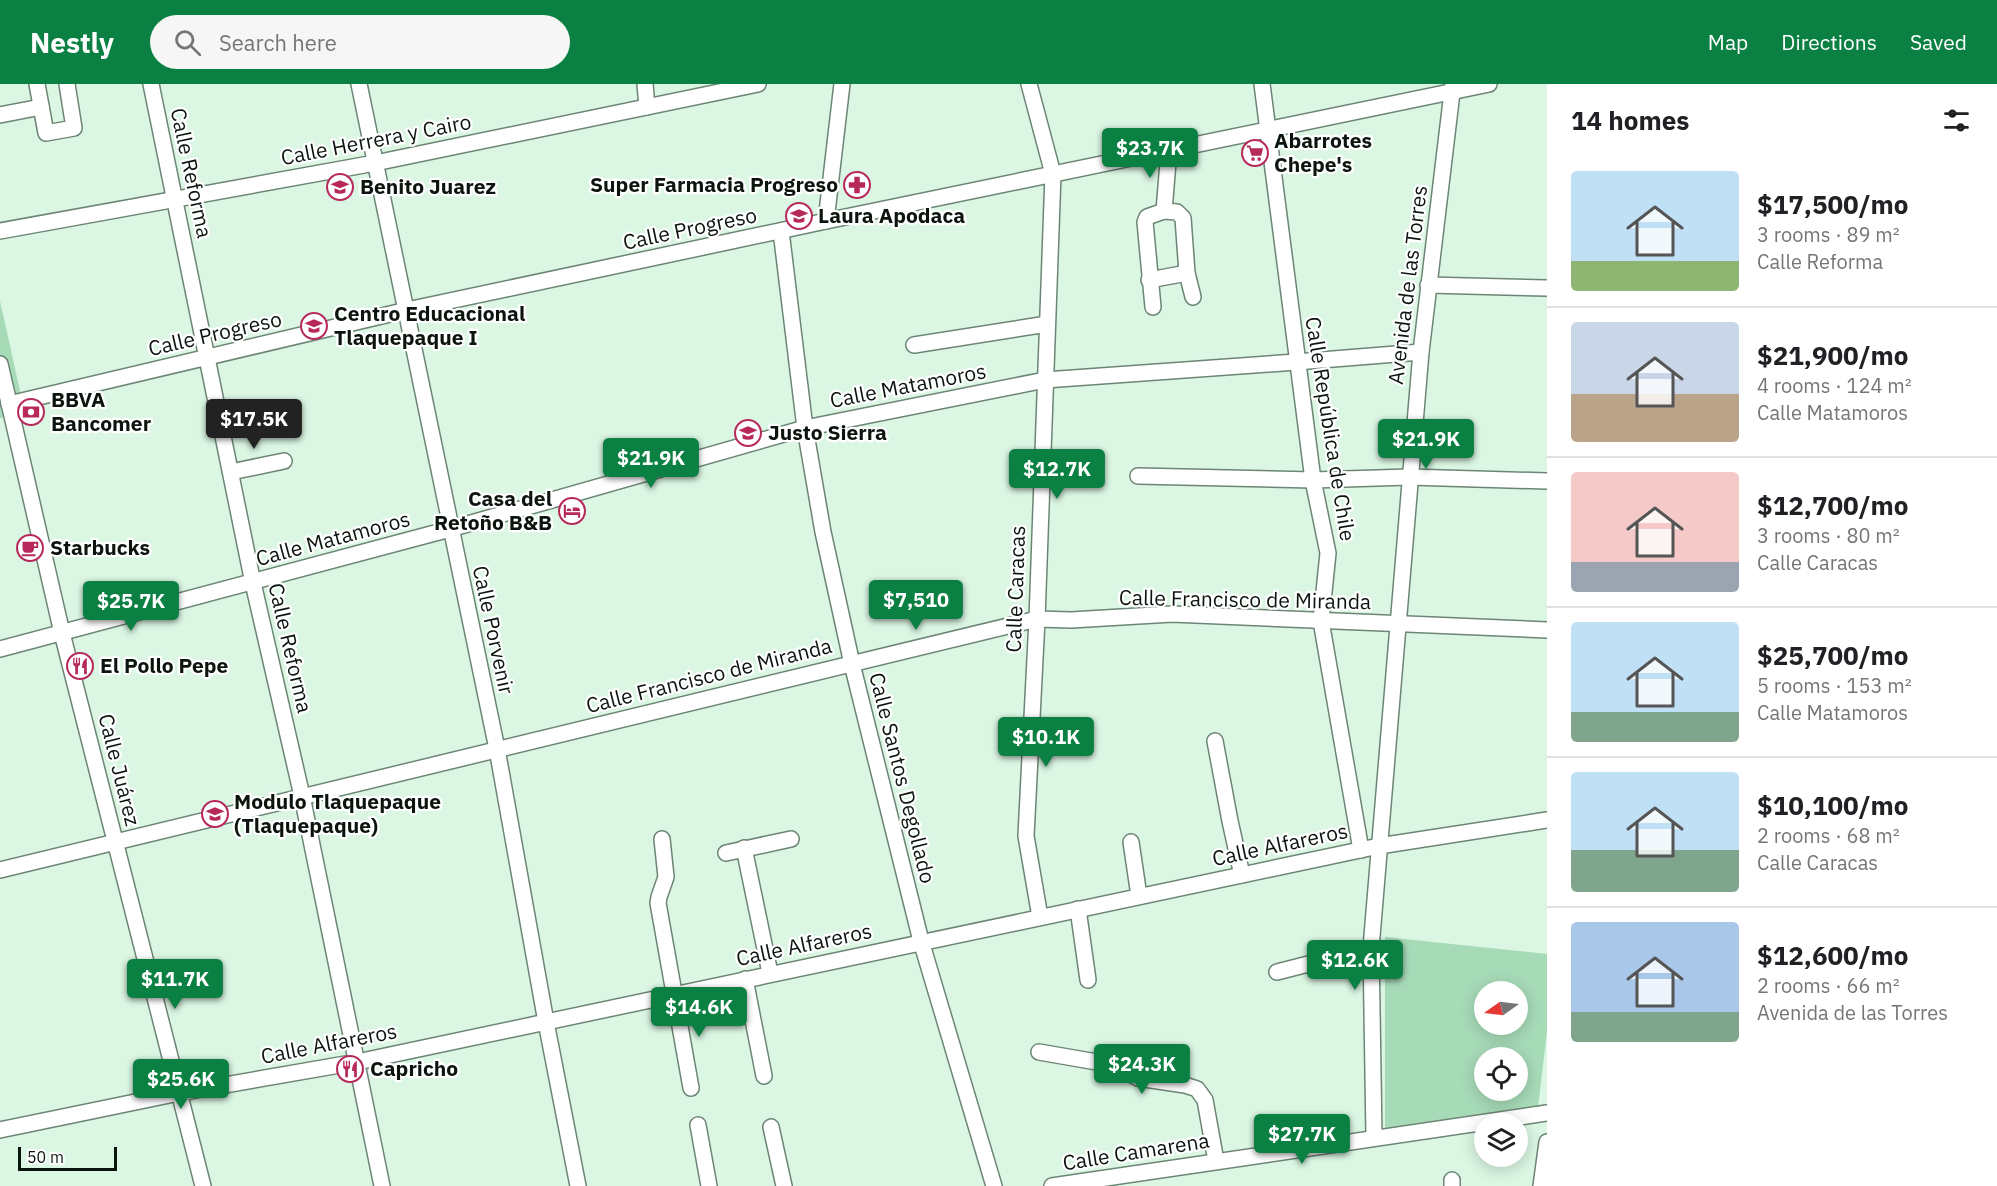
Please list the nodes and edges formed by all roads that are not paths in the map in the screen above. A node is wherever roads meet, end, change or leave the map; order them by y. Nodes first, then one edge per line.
1 (37, 84) edge
2 (67, 84) edge
3 (151, 84) edge
4 (359, 84) edge
5 (645, 84) edge
6 (758, 84) edge
7 (842, 84) edge
8 (1029, 84) edge
9 (1262, 84) edge
10 (1489, 84) edge
11 (1453, 88) edge
12 (41, 107) junction
13 (647, 107) junction
14 (0, 115) edge
15 (1268, 129) junction
16 (1169, 150) junction
17 (375, 162) junction
18 (1053, 174) junction
19 (175, 199) junction
20 (1164, 211) junction
21 (826, 221) junction
22 (0, 231) edge
23 (781, 231) junction
24 (1187, 273) junction
25 (1149, 279) junction
26 (1428, 285) junction
27 (1547, 288) edge
28 (1193, 297) dead end
29 (1154, 307) dead end
30 (407, 310) junction
31 (1047, 324) junction
32 (914, 345) dead end
33 (1421, 352) junction
34 (208, 357) junction
35 (1296, 362) junction
36 (0, 364) edge
37 (1045, 380) junction
38 (9, 404) junction
39 (805, 428) junction
40 (284, 461) dead end
41 (231, 472) junction
42 (1138, 476) dead end
43 (1409, 477) junction
44 (1313, 480) junction
45 (1547, 481) edge
46 (450, 529) junction
47 (253, 583) junction
48 (1037, 619) junction
49 (1321, 621) junction
50 (1397, 624) junction
51 (1547, 630) edge
52 (62, 633) junction
53 (0, 649) edge
54 (852, 664) junction
55 (1215, 741) dead end
56 (497, 749) junction
57 (302, 796) junction
58 (1547, 820) edge
59 (662, 839) dead end
60 (791, 839) dead end
61 (115, 842) junction
62 (1131, 842) dead end
63 (1379, 846) junction
64 (744, 848) junction
65 (1361, 850) junction
66 (726, 853) dead end
67 (0, 870) edge
68 (1242, 875) junction
69 (1139, 896) junction
70 (1078, 909) junction
71 (1040, 917) junction
72 (921, 941) junction
73 (1371, 948) junction
74 (1277, 972) dead end
75 (770, 973) junction
76 (745, 979) junction
77 (1088, 980) dead end
78 (675, 994) junction
79 (546, 1022) junction
80 (1039, 1053) dead end
81 (357, 1062) junction
82 (765, 1076) dead end
83 (691, 1088) dead end
84 (179, 1093) junction
85 (1547, 1113) edge
86 (698, 1125) dead end
87 (771, 1127) dead end
88 (0, 1130) edge
89 (1374, 1137) junction
90 (1547, 1143) edge
91 (1546, 1159) edge
92 (1216, 1161) junction
93 (203, 1186) edge
94 (382, 1186) edge
95 (578, 1186) edge
96 (709, 1186) edge
97 (784, 1186) edge
98 (994, 1186) edge
99 (1052, 1186) edge
100 (1541, 1186) edge

1 - 12 street
2 - 12 street
3 - 19 street, Calle Reforma
4 - 17 street, Calle Porvenir
5 - 13 street
6 - 13 street, Calle Herrera y Cairo
7 - 21 street
8 - 18 street, Calle Caracas
9 - 15 street, Calle República de Chile
10 - 11 street, Calle Progreso
11 - 15 street, Calle Progreso
11 - 26 street, Avenida de las Torres
12 - 14 street
13 - 17 street, Calle Herrera y Cairo
15 - 16 street, Calle Progreso
15 - 35 street, Calle República de Chile
16 - 18 street, Calle Progreso
16 - 20 street
17 - 19 street, Calle Herrera y Cairo
17 - 30 street, Calle Porvenir
18 - 21 street, Calle Progreso
18 - 31 street, Calle Caracas
19 - 22 street, Calle Herrera y Cairo
19 - 34 street, Calle Reforma
20 - 24 street
20 - 25 street
21 - 23 street, Calle Progreso
23 - 30 street, Calle Progreso
23 - 39 street, Calle Santos Degollado
24 - 25 street
24 - 28 street
25 - 29 street
26 - 27 street
26 - 33 street, Avenida de las Torres
30 - 34 street, Calle Progreso
30 - 46 street, Calle Porvenir
31 - 32 street
31 - 37 street, Calle Caracas
33 - 35 street, Calle Matamoros
33 - 43 street, Avenida de las Torres
34 - 38 street, Calle Progreso
34 - 41 street, Calle Reforma
35 - 37 street, Calle Matamoros
35 - 44 street, Calle República de Chile
36 - 38 street, Calle Juárez
37 - 39 street, Calle Matamoros
37 - 48 street, Calle Caracas
38 - 52 street, Calle Juárez
39 - 46 street, Calle Matamoros
39 - 54 street, Calle Santos Degollado
40 - 41 street
41 - 47 street, Calle Reforma
42 - 44 street
43 - 44 street
43 - 45 street
43 - 50 street, Avenida de las Torres
44 - 49 street, Calle República de Chile
46 - 47 street, Calle Matamoros
46 - 56 street, Calle Porvenir
47 - 52 street, Calle Matamoros
47 - 57 street, Calle Reforma
48 - 49 street, Calle Francisco de Miranda
48 - 54 street, Calle Francisco de Miranda
48 - 71 street, Calle Caracas
49 - 50 street, Calle Francisco de Miranda
49 - 65 street, Calle República de Chile
50 - 51 street, Calle Francisco de Miranda
50 - 63 street, Avenida de las Torres
52 - 53 street, Calle Matamoros
52 - 61 street, Calle Juárez
54 - 56 street, Calle Francisco de Miranda
54 - 72 street, Calle Santos Degollado
55 - 68 street
56 - 57 street, Calle Francisco de Miranda
56 - 79 street, Calle Porvenir
57 - 61 street, Calle Francisco de Miranda
57 - 81 street, Calle Reforma
58 - 63 street, Calle Alfareros
59 - 78 street
60 - 64 street
61 - 67 street, Calle Francisco de Miranda
61 - 84 street, Calle Juárez
62 - 69 street
63 - 65 street, Calle Alfareros
63 - 73 street, Avenida de las Torres
64 - 66 street
64 - 75 street
65 - 68 street, Calle Alfareros
68 - 69 street, Calle Alfareros
69 - 70 street, Calle Alfareros
70 - 71 street, Calle Alfareros
70 - 77 street
71 - 72 street, Calle Alfareros
72 - 75 street, Calle Alfareros
72 - 98 street, Calle Santos Degollado
73 - 74 street
73 - 89 street, Avenida de las Torres
75 - 76 street, Calle Alfareros
76 - 78 street, Calle Alfareros
76 - 82 street
78 - 79 street, Calle Alfareros
78 - 83 street
79 - 81 street, Calle Alfareros
79 - 95 street, Calle Porvenir
80 - 92 street
81 - 84 street, Calle Alfareros
81 - 94 street, Calle Reforma
84 - 88 street, Calle Alfareros
84 - 93 street, Calle Juárez
85 - 89 street, Calle Camarena
86 - 96 street
87 - 97 street
89 - 92 street, Calle Camarena
90 - 91 street
91 - 100 street
92 - 99 street, Calle Camarena

